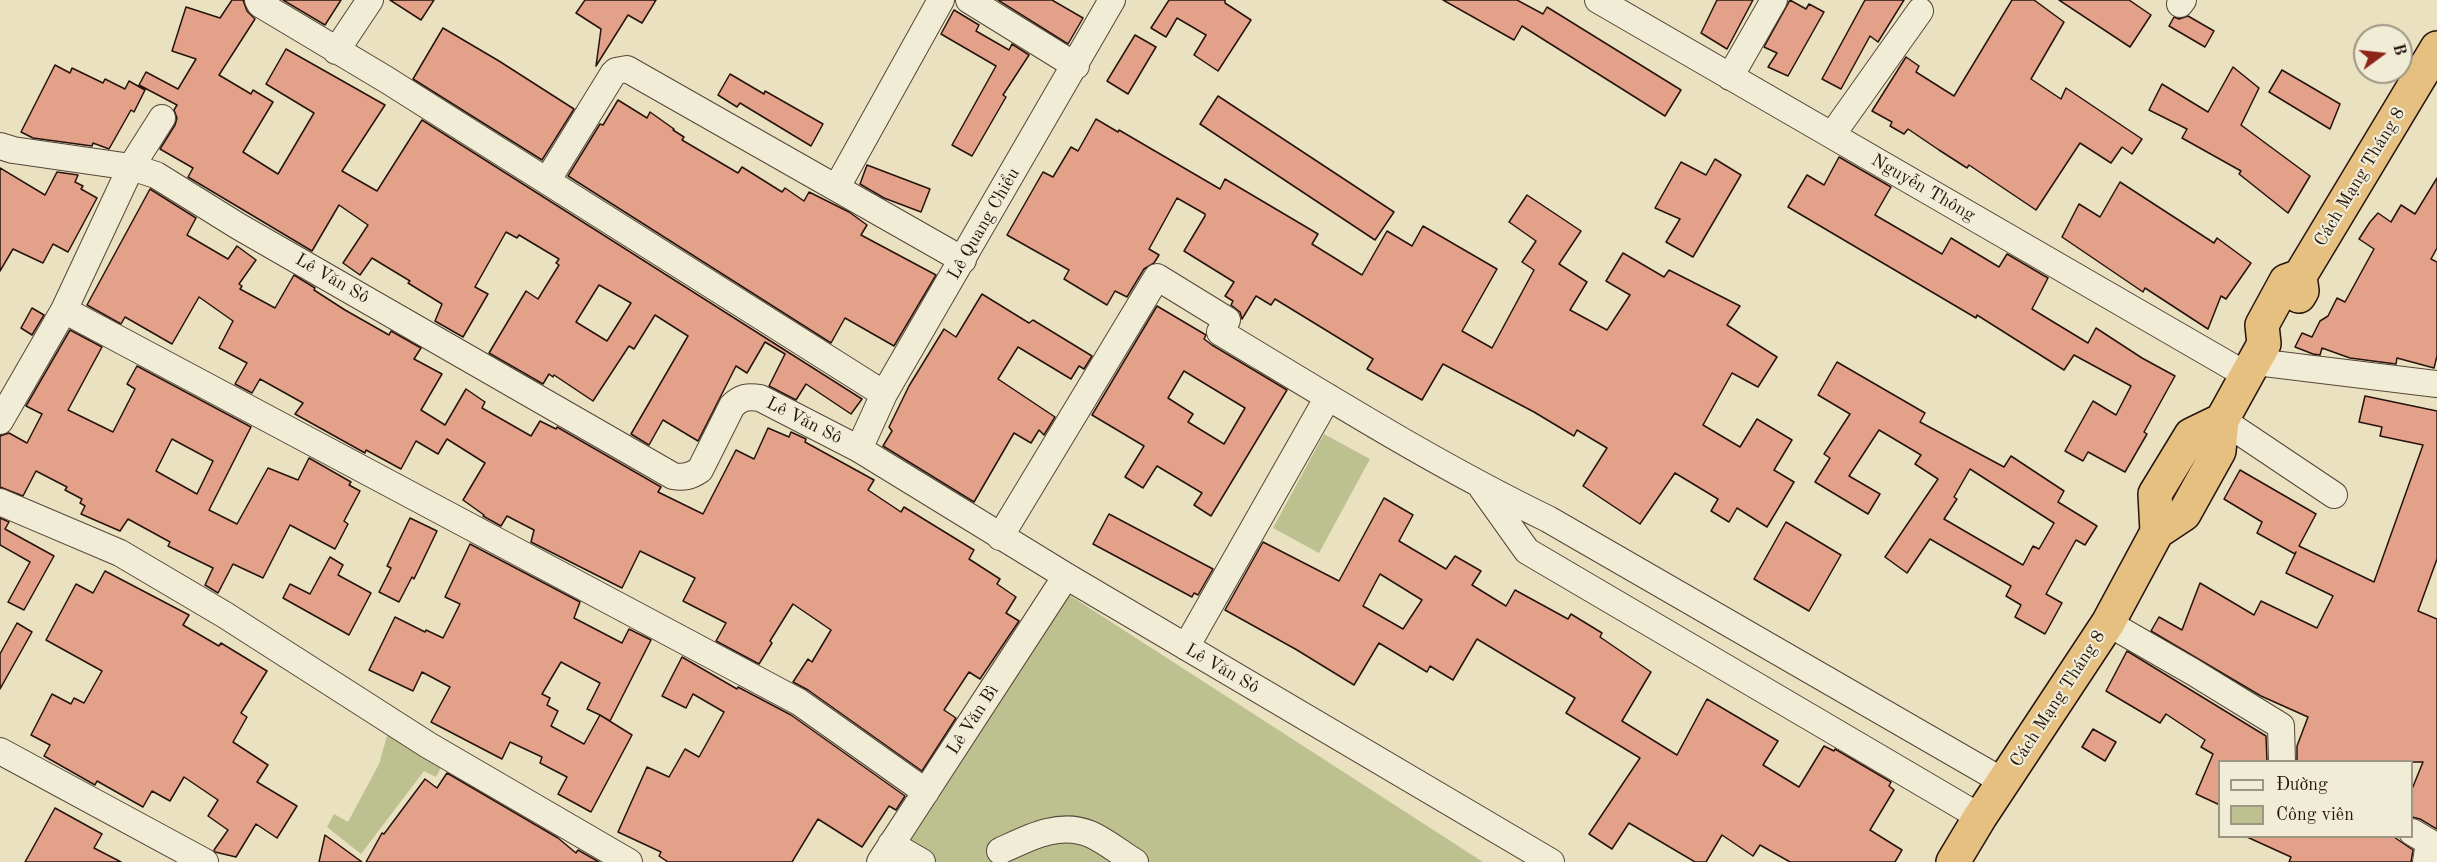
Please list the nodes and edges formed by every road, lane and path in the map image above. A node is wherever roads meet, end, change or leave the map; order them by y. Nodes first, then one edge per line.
1 (258, 0) edge
2 (370, 0) edge
3 (941, 0) edge
4 (969, 0) edge
5 (1112, 0) edge
6 (1774, 0) edge
7 (1606, 2) edge
8 (1920, 11) dead end
9 (336, 51) junction
10 (2433, 64) edge
11 (1076, 66) junction
12 (1731, 77) junction
13 (162, 118) dead end
14 (1832, 135) junction
15 (0, 146) edge
16 (131, 167) junction
17 (547, 181) junction
18 (837, 187) junction
19 (963, 260) junction
20 (64, 310) junction
21 (2256, 360) junction
22 (2437, 384) edge
23 (884, 394) junction
24 (1328, 397) junction
25 (2222, 420) junction
26 (0, 421) edge
27 (859, 449) junction
28 (1481, 486) junction
29 (2334, 495) dead end
30 (0, 502) edge
31 (1000, 537) junction
32 (1066, 576) junction
33 (2108, 623) junction
34 (1186, 647) junction
35 (0, 751) edge
36 (2282, 760) edge
37 (2004, 782) junction
38 (926, 792) junction
39 (1980, 817) junction
40 (2413, 833) edge
41 (1000, 851) dead end
42 (885, 853) edge
43 (1961, 859) edge
44 (205, 862) edge
45 (629, 862) edge
46 (922, 862) edge
47 (1134, 862) edge
48 (1551, 862) edge
49 (2426, 862) edge

1 - 9 street
2 - 9 street
3 - 18 street
4 - 11 street
5 - 11 street, Lê Quang Chiểu
6 - 12 street
7 - 12 street, Nguyễn Thông
8 - 14 street
9 - 17 street
10 - 21 highway, Cách Mạng Tháng 8
11 - 19 street, Lê Quang Chiểu
12 - 14 street, Nguyễn Thông
13 - 16 street
14 - 21 street, Nguyễn Thông
15 - 16 street, Lê Văn Sô
16 - 20 street
16 - 27 street, Lê Văn Sô
17 - 18 street
17 - 23 street
18 - 19 street
19 - 23 street, Lê Quang Chiểu
20 - 26 street
20 - 38 street
21 - 22 street
21 - 25 highway, Cách Mạng Tháng 8
23 - 27 street, Lê Quang Chiểu
24 - 28 street
24 - 31 street
24 - 34 street
25 - 29 street
25 - 33 highway, Cách Mạng Tháng 8
27 - 31 street, Lê Văn Sô
28 - 37 street
28 - 39 street
30 - 45 street
31 - 32 street, Lê Văn Sô
32 - 34 street, Lê Văn Sô
32 - 38 street, Lê Văn Bì
33 - 36 street
33 - 37 highway, Cách Mạng Tháng 8
34 - 48 street, Lê Văn Sô
35 - 44 street
37 - 39 highway, Cách Mạng Tháng 8
38 - 42 street, Lê Văn Bì
39 - 43 highway, Cách Mạng Tháng 8
40 - 49 street
41 - 47 street
42 - 46 street

